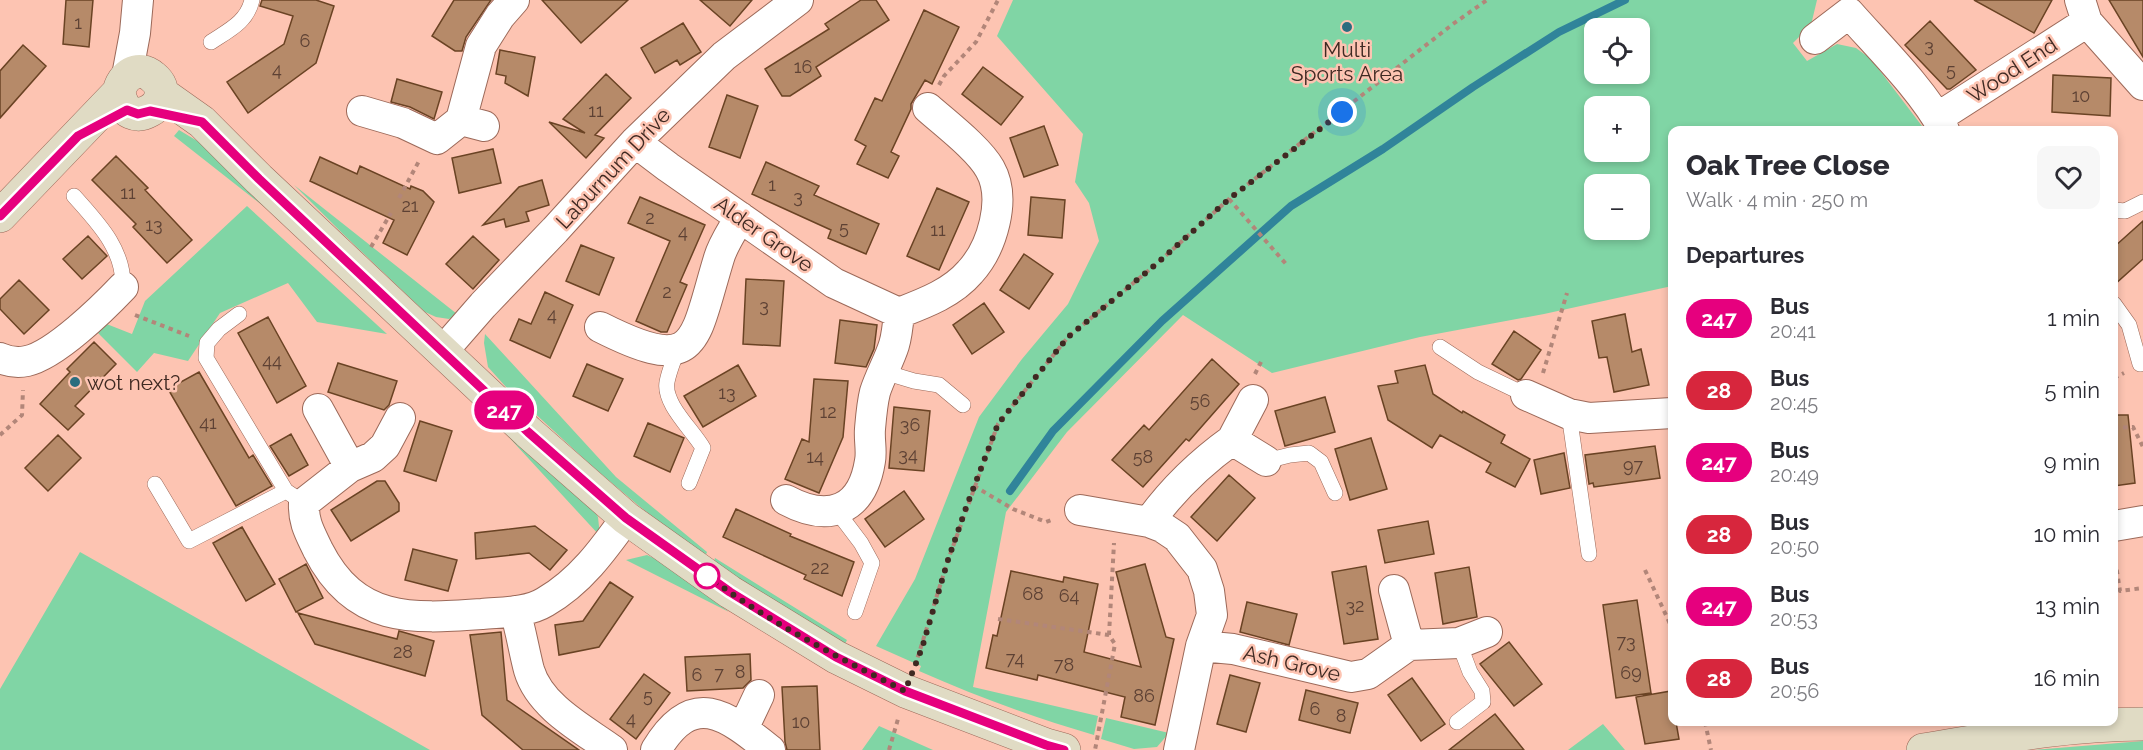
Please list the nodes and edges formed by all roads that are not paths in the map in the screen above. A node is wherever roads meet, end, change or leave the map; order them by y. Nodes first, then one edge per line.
1 (138, 0) edge
2 (252, 0) edge
3 (514, 0) edge
4 (798, 0) edge
5 (1843, 7) edge
6 (2084, 11) edge
7 (1815, 39) dead end
8 (211, 42) dead end
9 (2143, 85) edge
10 (140, 93) junction
11 (928, 108) road end
12 (362, 111) dead end
13 (1940, 124) edge
14 (635, 142) junction
15 (74, 196) dead end
16 (2143, 202) edge
17 (2118, 210) edge
18 (0, 216) edge
19 (740, 217) junction
20 (115, 296) joint
21 (2118, 310) edge
22 (239, 314) dead end
23 (899, 314) junction
24 (600, 327) dead end
25 (1440, 347) dead end
26 (677, 350) junction
27 (442, 352) junction
28 (11, 360) edge
29 (2140, 364) dead end
30 (884, 372) junction
31 (1530, 397) joint
32 (1253, 400) dead end
33 (963, 405) dead end
34 (318, 409) dead end
35 (1668, 413) edge
36 (1569, 414) junction
37 (400, 418) dead end
38 (1232, 440) junction
39 (1266, 461) joint
40 (350, 467) junction
41 (689, 483) dead end
42 (155, 484) dead end
43 (1335, 493) dead end
44 (295, 497) junction
45 (786, 500) dead end
46 (836, 510) junction
47 (1080, 510) road end
48 (626, 518) junction
49 (2143, 521) edge
50 (1149, 522) junction
51 (2118, 525) edge
52 (1589, 554) dead end
53 (1394, 590) dead end
54 (515, 611) junction
55 (855, 612) dead end
56 (1487, 632) dead end
57 (1460, 643) junction
58 (1409, 645) junction
59 (1201, 646) junction
60 (759, 695) dead end
61 (1457, 722) dead end
62 (2118, 724) edge
63 (2143, 724) edge
64 (2056, 726) edge
65 (2028, 727) edge
66 (743, 729) junction
67 (612, 750) edge
68 (656, 750) edge
69 (771, 750) edge
70 (1064, 750) edge
71 (1179, 750) edge
72 (1923, 750) edge

1 - 10 street
2 - 8 lane
3 - 12 street
4 - 14 street, Laburnum Drive
5 - 7 street
5 - 13 street
6 - 9 street, Wood End
6 - 13 street, Wood End
10 - 18 street
10 - 27 street
11 - 23 street
14 - 19 street, Alder Grove
14 - 27 street, Laburnum Drive
15 - 20 lane
16 - 17 lane
19 - 23 street, Alder Grove
19 - 26 street
20 - 28 street
21 - 29 lane
22 - 44 lane
23 - 30 street
24 - 26 street
25 - 31 lane
26 - 41 lane
27 - 48 street
30 - 33 lane
30 - 46 street
31 - 36 street
32 - 38 street
34 - 40 street
35 - 36 street
36 - 52 lane
37 - 40 street
38 - 39 street
38 - 50 street
39 - 43 lane
40 - 44 street
42 - 44 lane
44 - 54 street
45 - 46 street
46 - 55 lane
47 - 50 street
48 - 54 street
48 - 70 street
49 - 51 street
50 - 59 street
53 - 58 street
54 - 67 street
56 - 57 street
57 - 58 street
57 - 61 lane
58 - 59 street, Ash Grove
59 - 71 street
60 - 66 street
62 - 63 street
64 - 65 street
65 - 72 street
66 - 68 street
66 - 69 street

